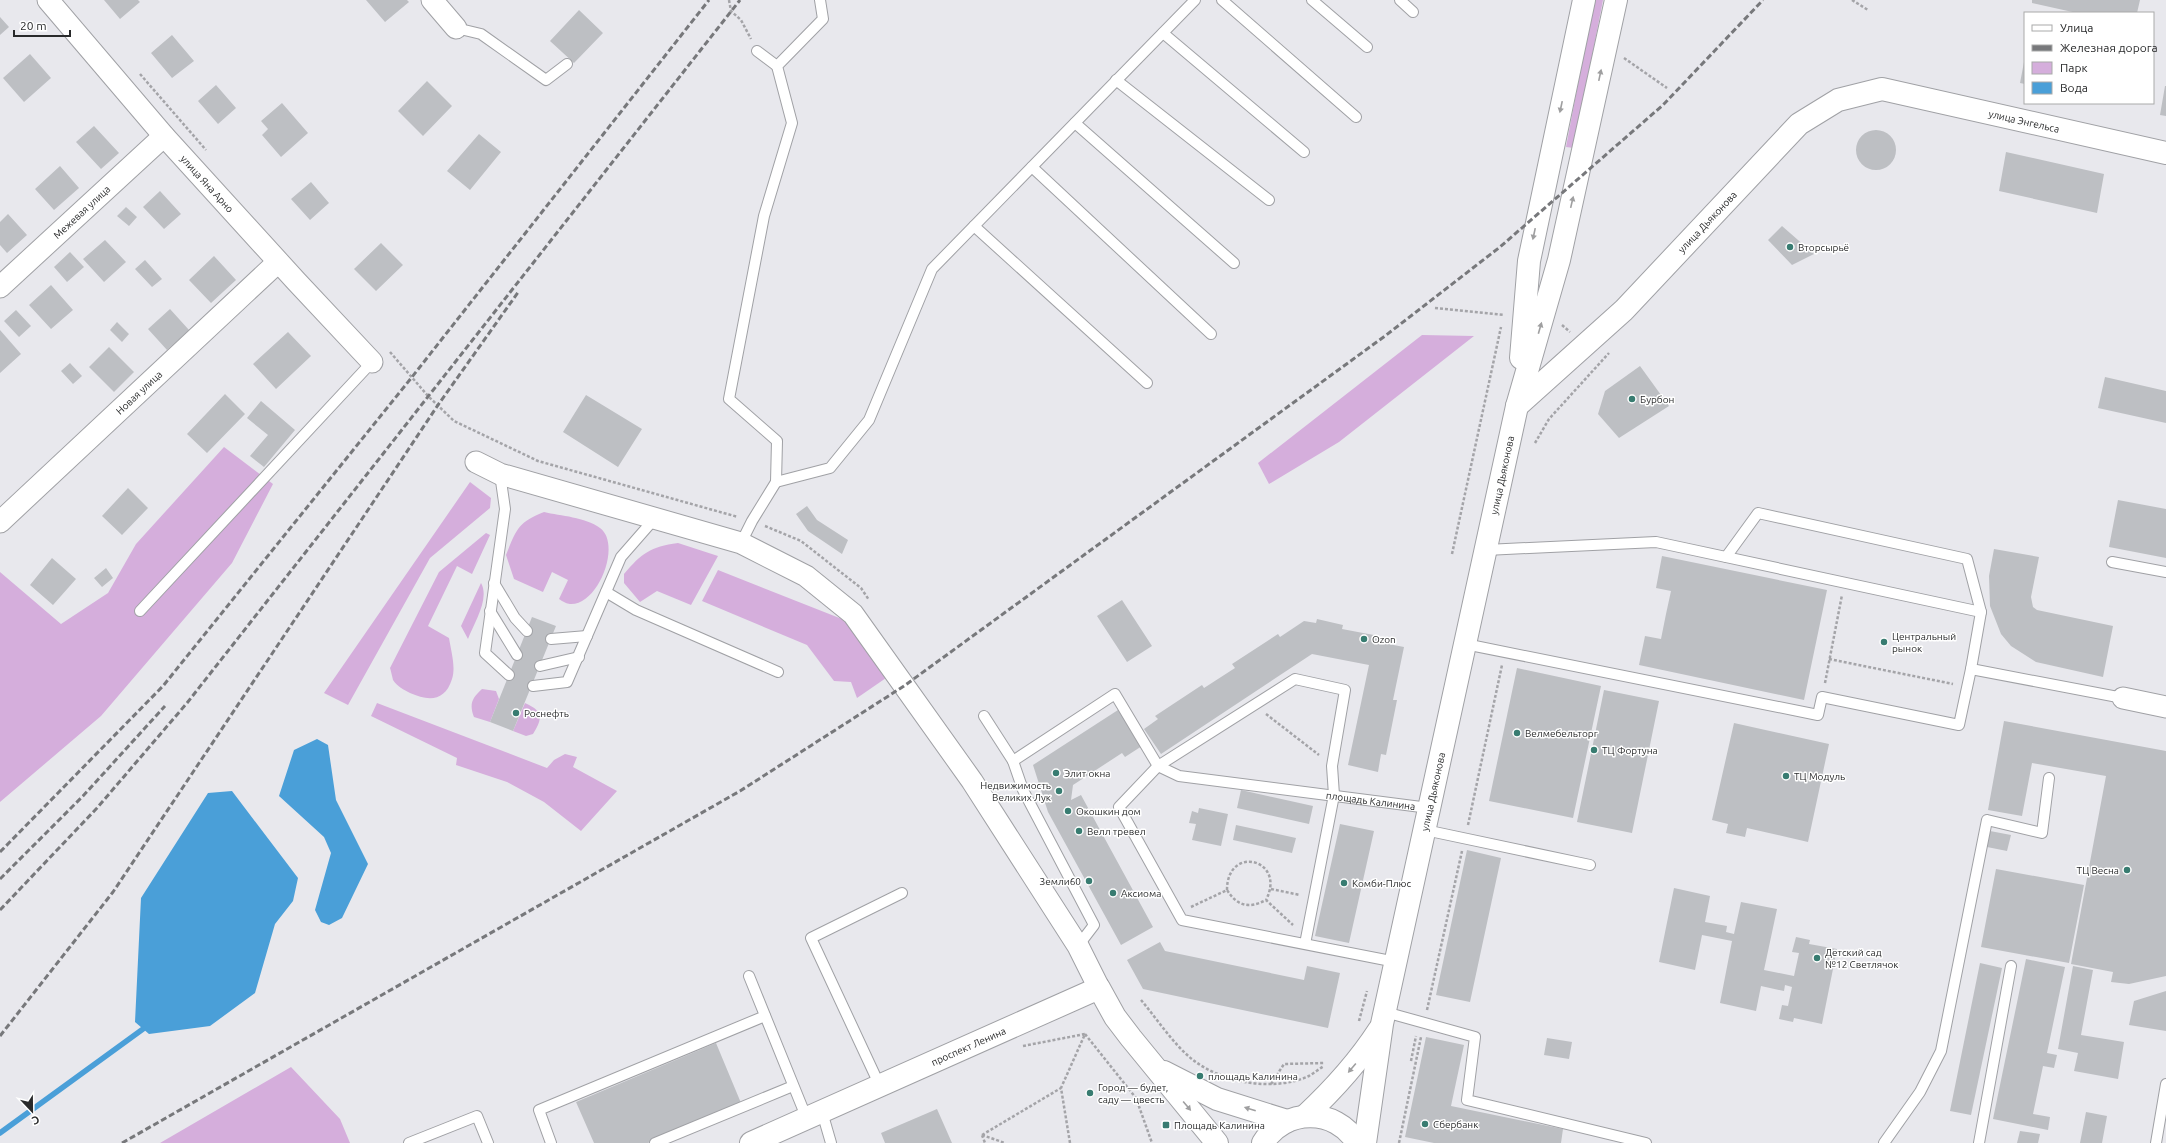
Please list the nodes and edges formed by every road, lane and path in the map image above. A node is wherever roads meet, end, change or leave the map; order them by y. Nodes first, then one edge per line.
1 (48, 0) edge
2 (432, 0) edge
3 (729, 0) edge
4 (820, 0) edge
5 (1195, 0) edge
6 (1222, 0) edge
7 (1312, 0) edge
8 (1400, 0) edge
9 (1584, 0) edge
10 (1616, 0) edge
11 (1852, 0) edge
12 (1868, 10) dead end
13 (1413, 12) dead end
14 (456, 28) joint
15 (1162, 33) junction
16 (1367, 47) dead end
17 (757, 52) joint
18 (1618, 54) dead end
19 (567, 64) dead end
20 (777, 66) junction
21 (137, 71) dead end
22 (1116, 80) junction
23 (1667, 88) dead end
24 (1882, 89) joint
25 (1356, 117) dead end
26 (1075, 123) junction
27 (164, 136) junction
28 (1304, 152) dead end
29 (2166, 153) edge
30 (210, 155) dead end
31 (1032, 167) junction
32 (1269, 200) dead end
33 (974, 226) junction
34 (278, 262) junction
35 (1234, 263) dead end
36 (0, 288) edge
37 (1506, 307) dead end
38 (1435, 308) dead end
39 (1504, 314) junction
40 (1503, 320) dead end
41 (1502, 325) dead end
42 (1211, 334) dead end
43 (1609, 353) dead end
44 (380, 355) junction
45 (1147, 383) dead end
46 (1517, 406) junction
47 (1535, 443) dead end
48 (476, 462) dead end
49 (500, 474) junction
50 (776, 482) junction
51 (656, 517) junction
52 (752, 521) junction
53 (0, 522) edge
54 (741, 542) junction
55 (1486, 550) junction
56 (1452, 554) dead end
57 (1726, 557) junction
58 (2112, 562) dead end
59 (2166, 572) edge
60 (1845, 582) junction
61 (494, 583) junction
62 (606, 592) junction
63 (874, 607) dead end
64 (140, 611) dead end
65 (490, 611) junction
66 (1981, 612) junction
67 (527, 631) dead end
68 (588, 636) junction
69 (551, 639) dead end
70 (1465, 644) junction
71 (1504, 653) junction
72 (517, 656) dead end
73 (579, 657) junction
74 (1830, 659) junction
75 (540, 666) dead end
76 (1971, 669) junction
77 (778, 672) dead end
78 (509, 675) dead end
79 (532, 686) dead end
80 (1967, 687) junction
81 (1822, 697) junction
82 (2123, 698) joint
83 (1254, 705) junction
84 (2166, 707) edge
85 (984, 716) dead end
86 (1013, 761) junction
87 (1158, 766) junction
88 (1332, 766) junction
89 (2049, 778) dead end
90 (1334, 795) junction
91 (1430, 808) junction
92 (1424, 830) junction
93 (1464, 839) junction
94 (1590, 865) dead end
95 (1271, 889) junction
96 (1227, 890) junction
97 (902, 893) dead end
98 (1314, 897) junction
99 (1266, 900) junction
100 (1179, 914) junction
101 (1306, 944) junction
102 (1078, 946) junction
103 (1375, 958) junction
104 (1396, 962) junction
105 (2011, 966) dead end
106 (749, 976) dead end
107 (1099, 988) junction
108 (1141, 1000) dead end
109 (765, 1016) junction
110 (1384, 1018) junction
111 (1424, 1022) junction
112 (1355, 1027) dead end
113 (1326, 1062) dead end
114 (1329, 1062) dead end
115 (1153, 1066) junction
116 (1271, 1084) junction
117 (2166, 1084) edge
118 (793, 1086) junction
119 (880, 1086) junction
120 (1061, 1088) junction
121 (814, 1115) junction
122 (1296, 1118) junction
123 (982, 1135) junction
124 (409, 1143) edge
125 (488, 1143) edge
126 (551, 1143) edge
127 (655, 1143) edge
128 (752, 1143) edge
129 (831, 1143) edge
130 (985, 1143) edge
131 (1005, 1143) edge
132 (1070, 1143) edge
133 (1152, 1143) edge
134 (1217, 1143) edge
135 (1263, 1143) edge
136 (1357, 1143) edge
137 (1365, 1143) edge
138 (1399, 1143) edge
139 (1646, 1143) edge
140 (1884, 1143) edge
141 (1979, 1143) edge
142 (2156, 1143) edge

1 - 27 street, улица Яна Арно
2 - 14 street
3 - 17 path
4 - 20 lane
5 - 15 lane
6 - 25 lane
7 - 16 lane
8 - 13 lane
9 -> 46 main road
46 -> 10 main road
11 - 12 path
14 - 19 lane
15 - 22 lane
15 - 28 lane
17 - 20 lane
18 - 23 path
20 - 50 lane
21 - 30 path
22 - 26 lane
22 - 32 lane
24 - 29 main road, улица Энгельса
24 - 46 main road, улица Дьяконова
26 - 31 lane
26 - 35 lane
27 - 34 street, улица Яна Арно
27 - 36 street, Межевая улица
31 - 33 lane
31 - 42 lane
33 - 45 lane
33 - 50 lane
34 - 44 street, улица Яна Арно
34 - 53 street, Новая улица
37 - 39 path
38 - 39 path
39 - 40 path
41 - 56 path
43 - 47 path
44 - 52 path
44 - 64 lane
46 - 55 main road, улица Дьяконова
48 - 49 street
49 - 51 street
49 - 61 lane
50 - 52 lane
51 - 54 street
51 - 62 lane
52 - 54 lane
52 - 63 path
54 - 102 street
55 - 57 lane
55 - 70 main road, улица Дьяконова
57 - 60 lane
57 - 66 lane
58 - 59 lane
60 - 66 lane
60 - 74 path
61 - 65 lane
61 - 67 lane
62 - 68 lane
62 - 77 lane
65 - 72 lane
65 - 78 lane
66 - 76 lane
68 - 69 lane
68 - 73 lane
70 - 71 lane
70 - 91 main road, улица Дьяконова
71 - 81 lane
71 - 93 path
73 - 75 lane
73 - 79 lane
74 - 80 path
74 - 81 path
76 - 80 lane
76 - 82 lane
80 - 81 lane
82 - 84 street
83 - 87 lane
83 - 88 path
83 - 88 lane
85 - 86 lane
86 - 87 lane
86 - 102 lane
87 - 90 lane, площадь Калинина
87 - 100 lane
88 - 90 lane
89 - 140 lane
90 - 91 lane, площадь Калинина
90 - 98 lane
91 - 92 main road, улица Дьяконова
92 - 93 lane
92 - 104 main road, улица Дьяконова
93 - 94 lane
93 - 111 path
95 - 96 path
95 - 98 path
95 - 99 path
96 - 99 path
96 - 100 path
97 - 119 lane
98 - 101 lane
99 - 101 path
100 - 101 lane
101 - 103 lane
102 - 107 street
103 - 104 lane
103 - 112 path
104 - 110 main road, улица Дьяконова
105 - 141 lane
106 - 109 lane
107 - 115 main road
107 - 119 main road, проспект Ленина
108 - 116 path
109 - 118 lane
109 - 126 lane
110 - 111 lane
110 -> 122 main road, улица Дьяконова
110 - 137 main road, улица Дьяконова
111 - 138 path
111 - 139 lane
113 - 116 path
114 - 116 path
122 -> 115 main road
115 -> 134 main road
117 - 142 lane
118 - 121 lane
118 - 127 lane
119 - 121 main road, проспект Ленина
120 - 123 path
120 - 132 path
120 - 133 path
121 - 128 main road, проспект Ленина
121 - 129 lane
122 - 135 main road, улица Дьяконова
122 - 136 main road
123 - 130 path
123 - 131 path
124 - 125 lane

